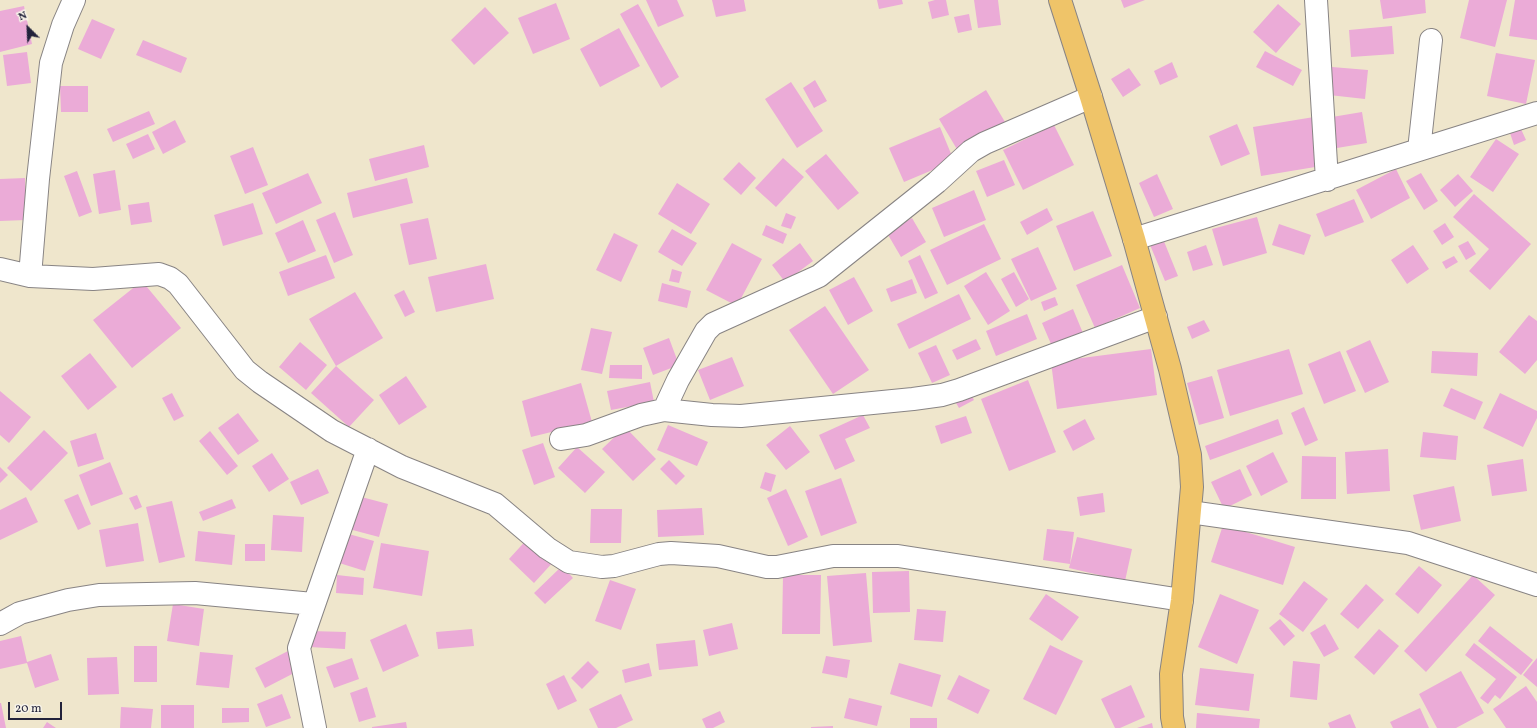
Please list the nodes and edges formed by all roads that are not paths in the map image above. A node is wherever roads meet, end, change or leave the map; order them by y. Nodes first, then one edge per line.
1 (74, 0) edge
2 (1060, 0) edge
3 (1316, 0) edge
4 (1431, 40) dead end
5 (1091, 97) junction
6 (1537, 113) edge
7 (1419, 150) junction
8 (1327, 180) junction
9 (1134, 239) junction
10 (0, 269) edge
11 (30, 276) junction
12 (1156, 316) junction
13 (664, 410) junction
14 (561, 439) dead end
15 (368, 449) junction
16 (1190, 512) junction
17 (1537, 585) edge
18 (1182, 600) junction
19 (313, 604) junction
20 (0, 624) edge
21 (315, 728) edge
22 (1174, 728) edge

1 - 11 street
2 - 5 main road
3 - 8 street
4 - 7 street
5 - 9 main road
5 - 13 street
6 - 7 street
7 - 8 street
8 - 9 street
9 - 12 main road
10 - 11 street
11 - 15 street
12 - 13 street
12 - 16 main road
13 - 14 street
15 - 18 street
15 - 19 street
16 - 17 street
16 - 18 main road
18 - 22 main road
19 - 20 street
19 - 21 street

